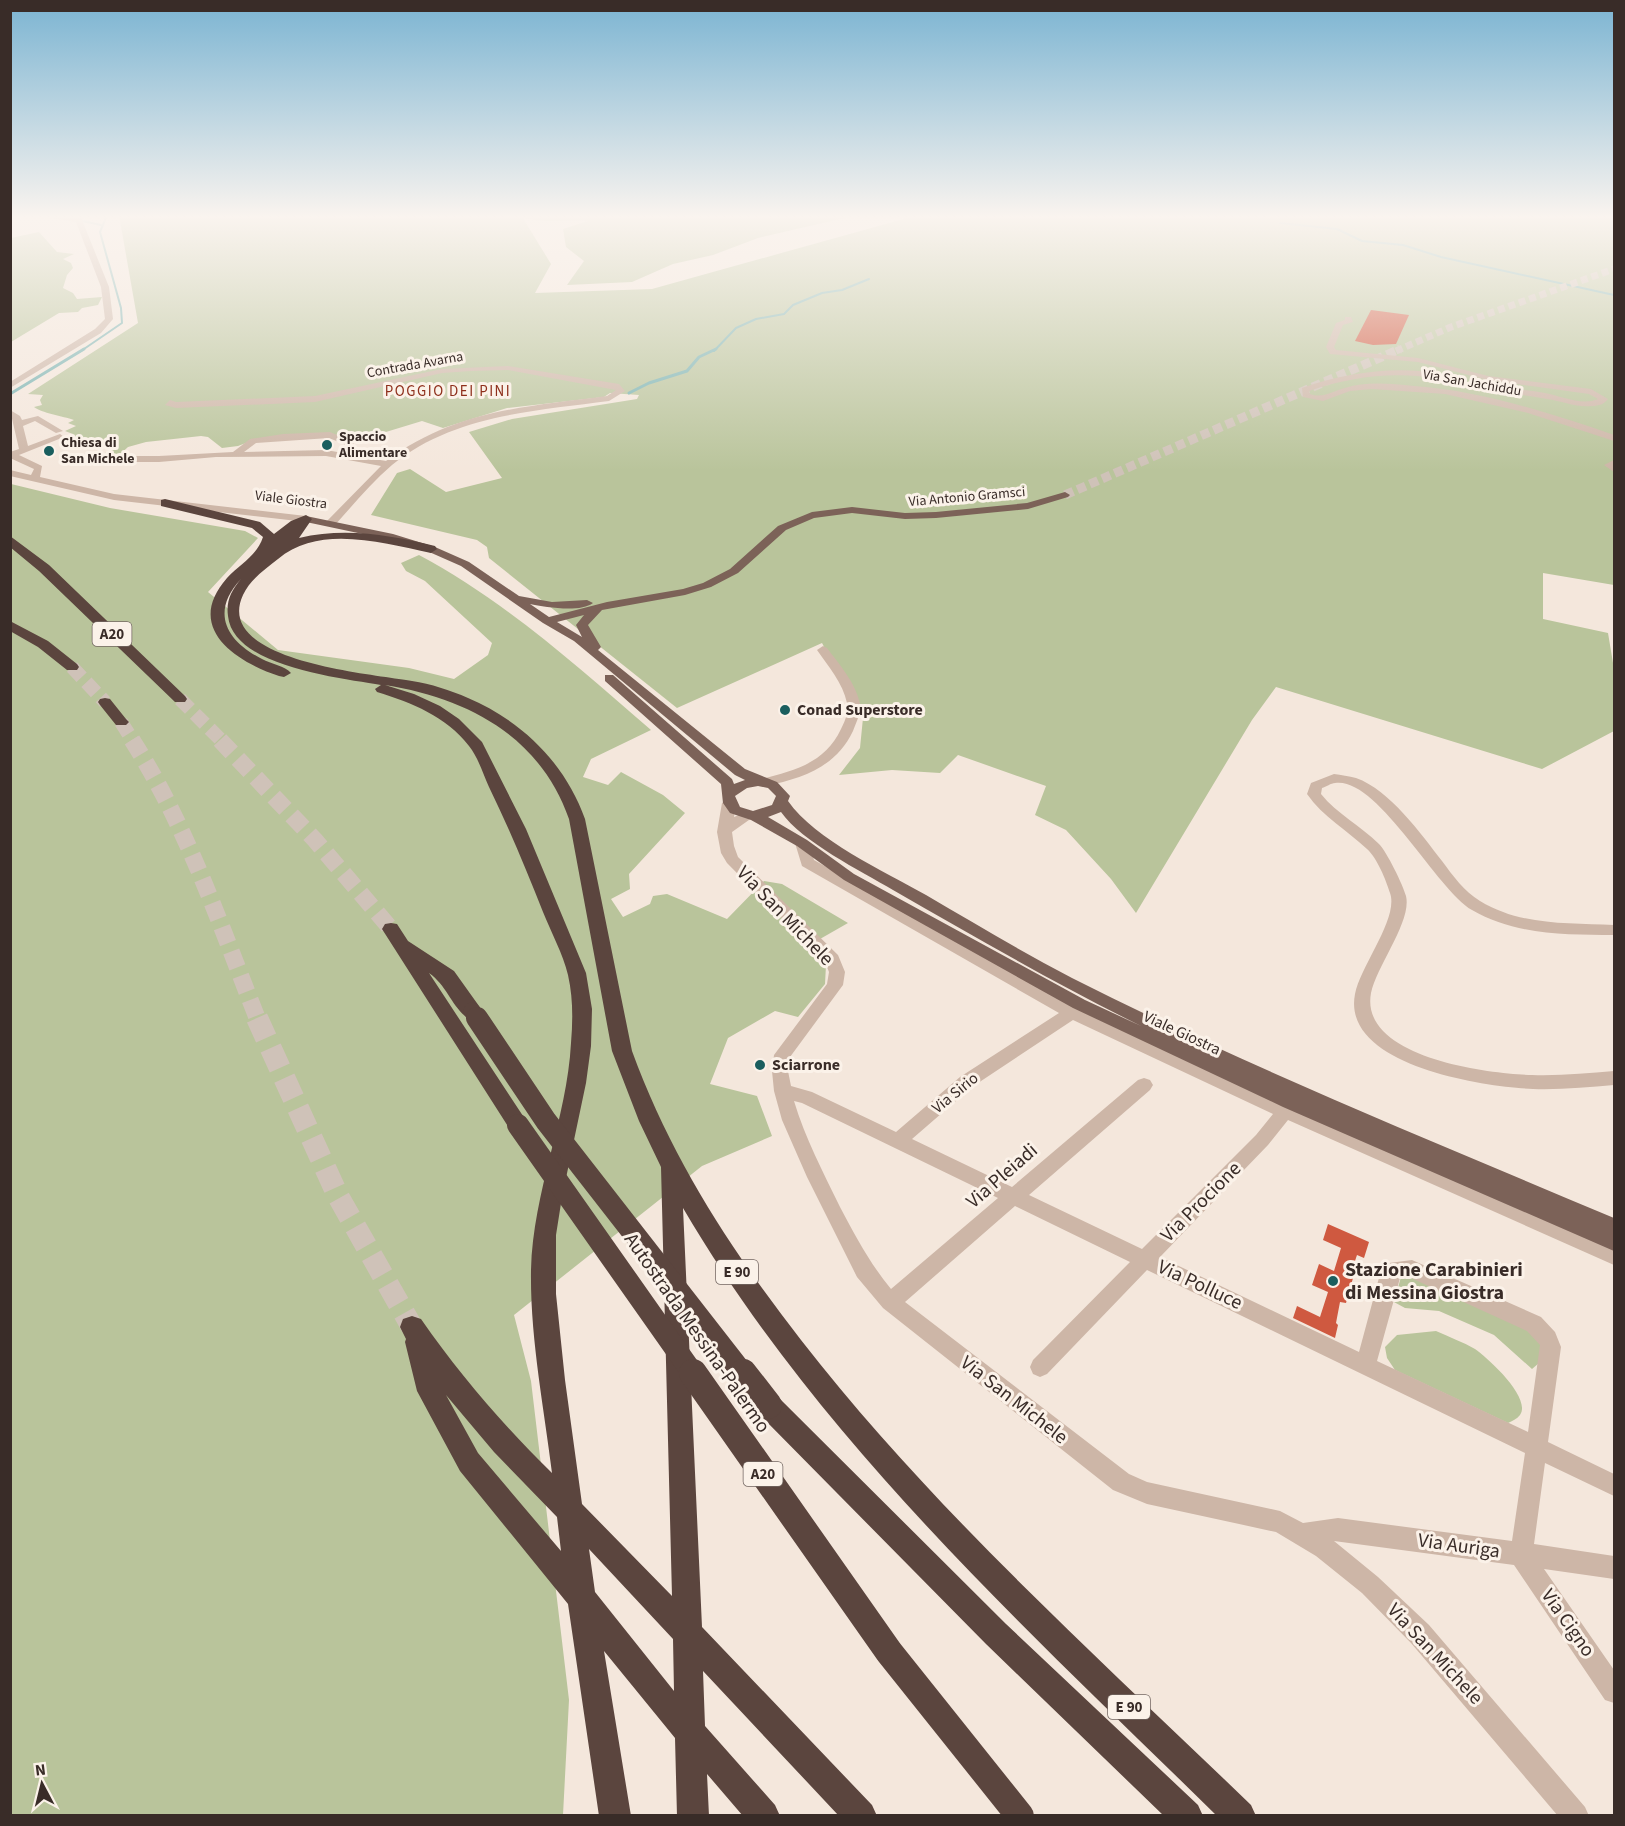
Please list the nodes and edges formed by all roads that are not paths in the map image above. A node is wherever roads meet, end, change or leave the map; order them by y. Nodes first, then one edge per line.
1 (108, 300) edge
2 (1348, 319) dead end
3 (10, 372) edge
4 (17, 380) edge
5 (170, 403) dead end
6 (10, 412) edge
7 (19, 425) junction
8 (1614, 438) edge
9 (24, 450) junction
10 (237, 453) junction
11 (11, 455) edge
12 (346, 456) junction
13 (107, 459) dead end
14 (1614, 463) edge
15 (387, 464) junction
16 (1614, 469) edge
17 (10, 472) edge
18 (35, 478) junction
19 (1065, 495) tunnel mouth
20 (165, 503) junction
21 (306, 519) junction
22 (331, 523) junction
23 (10, 540) edge
24 (431, 549) junction
25 (272, 551) junction
26 (513, 597) junction
27 (644, 598) junction
28 (580, 604) junction
29 (598, 608) junction
30 (547, 621) junction
31 (10, 625) edge
32 (823, 650) dead end
33 (72, 667) tunnel mouth
34 (612, 668) junction
35 (338, 677) junction
36 (180, 699) tunnel mouth
37 (105, 702) tunnel mouth
38 (121, 722) tunnel mouth
39 (803, 773) junction
40 (763, 782) junction
41 (730, 799) junction
42 (783, 799) junction
43 (752, 816) junction
44 (724, 832) junction
45 (802, 843) junction
46 (1614, 930) edge
47 (1072, 1013) junction
48 (1614, 1078) edge
49 (1144, 1085) dead end
50 (783, 1091) junction
51 (1284, 1112) junction
52 (898, 1141) junction
53 (670, 1168) junction
54 (1012, 1197) junction
55 (1614, 1226) edge
56 (1614, 1243) edge
57 (1614, 1256) edge
58 (1144, 1259) junction
59 (890, 1302) junction
60 (412, 1327) tunnel mouth
61 (1366, 1364) junction
62 (1040, 1366) dead end
63 (439, 1384) junction
64 (1536, 1447) junction
65 (1614, 1485) edge
66 (1303, 1534) junction
67 (1521, 1555) junction
68 (1614, 1567) edge
69 (1614, 1691) edge
70 (615, 1815) edge
71 (693, 1815) edge
72 (764, 1815) edge
73 (861, 1815) edge
74 (1020, 1815) edge
75 (1187, 1815) edge
76 (1240, 1815) edge
77 (1576, 1815) edge

1 - 4 street
2 - 8 street, Via San Jachiddu
3 - 4 street
5 - 15 street, Contrada Avarna
6 - 7 street
7 - 9 street
7 - 9 street
9 - 11 street
10 - 12 street
10 - 12 street
10 - 13 street
11 - 18 street
12 - 15 street
14 - 16 street
15 - 22 street
17 - 18 street, Viale Giostra
18 - 20 street, Viale Giostra
19 - 27 main road, Via Antonio Gramsci
20 - 21 street, Viale Giostra
20 - 25 highway
21 - 22 main road, Viale Giostra
21 - 25 highway
22 - 24 main road, Viale Giostra
23 - 36 highway, A20
24 - 25 highway
24 - 26 main road, Viale Giostra
25 - 35 highway
26 - 28 main road
26 - 30 main road, Viale Giostra
27 - 28 main road
27 - 29 main road
28 - 30 main road
29 - 30 main road
29 - 34 main road
30 - 34 main road, Viale Giostra
30 - 41 main road, Viale Giostra
31 - 33 highway
32 - 39 street
34 - 40 main road, Viale Giostra
35 - 53 highway
35 - 70 highway
37 - 38 highway
39 - 40 street
39 - 42 street
40 - 41 main road
40 - 42 main road
41 - 43 main road
41 - 44 street, Via San Michele
42 - 43 main road
42 - 55 main road, Viale Giostra
43 - 44 street
43 - 45 main road, Viale Giostra
44 - 50 street, Via San Michele
45 - 47 street
45 - 56 main road, Viale Giostra
46 - 48 street
47 - 51 street
47 - 52 street, Via Sirio
49 - 54 street, Via Pleiadi
50 - 52 street, Via Polluce
50 - 59 street, Via San Michele
51 - 57 street
51 - 58 street, Via Procione
52 - 54 street, Via Polluce
53 - 71 highway, bridge
53 - 76 highway, E 90
54 - 58 street, Via Polluce
54 - 59 street, Via Pleiadi
58 - 61 street, Via Polluce
58 - 62 street, Via Procione
59 - 66 street, Via San Michele
60 - 63 highway
61 - 64 street, Via Polluce
61 - 64 street
63 - 72 highway
63 - 73 highway
64 - 65 street, Via Polluce
64 - 67 street
66 - 67 street, Via Auriga
66 - 77 street, Via San Michele
67 - 68 street, Via Auriga
67 - 69 street, Via Cigno
74 - 75 highway, Autostrada Messina-Palermo / A20, bridge

